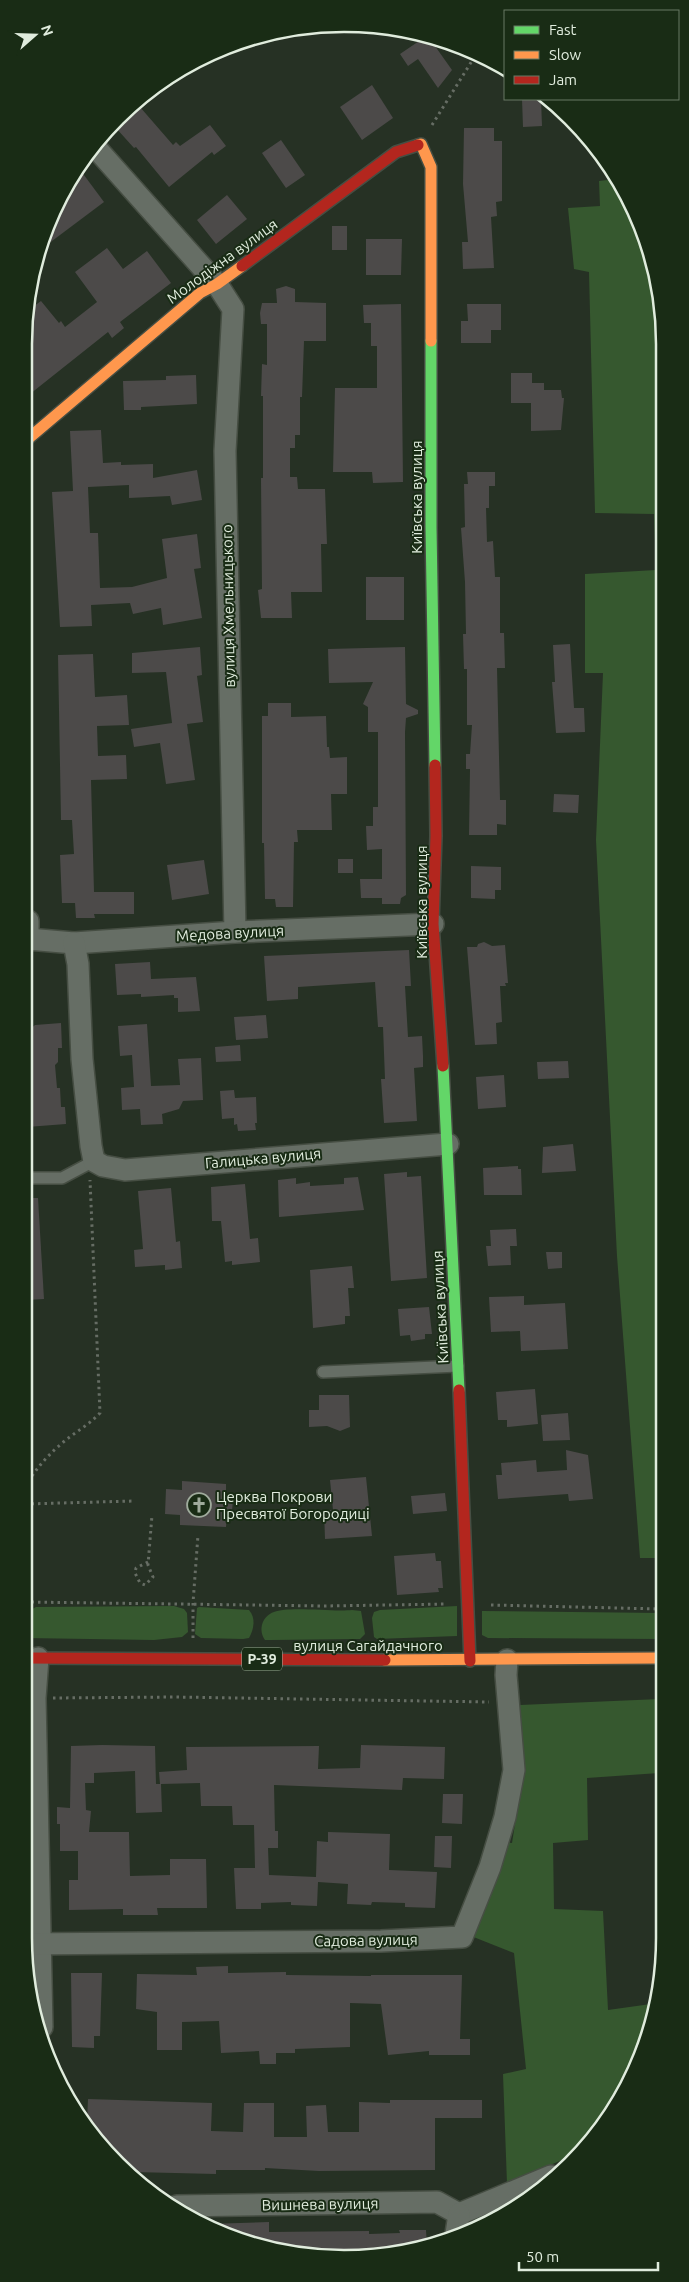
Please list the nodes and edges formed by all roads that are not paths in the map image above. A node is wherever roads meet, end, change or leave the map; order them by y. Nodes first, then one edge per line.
1 (420, 144) joint
2 (99, 152) edge
3 (217, 284) junction
4 (32, 435) edge
5 (433, 924) junction
6 (235, 932) junction
7 (32, 939) edge
8 (74, 942) junction
9 (448, 1144) junction
10 (92, 1153) junction
11 (32, 1178) edge
12 (458, 1366) junction
13 (323, 1372) dead end
14 (32, 1658) edge
15 (656, 1658) edge
16 (504, 1660) junction
17 (470, 1661) junction
18 (32, 1668) edge
19 (32, 1939) edge
20 (32, 1944) edge
21 (33, 1948) edge
22 (39, 2001) edge
23 (535, 2184) edge
24 (185, 2206) edge
25 (458, 2224) edge

1 - 3 street, Молодіжна вулиця
1 - 5 street, Київська вулиця
2 - 3 street, вулиця Хмельницького
3 - 4 street, Молодіжна вулиця
3 - 6 street, вулиця Хмельницького
5 - 6 street, Медова вулиця
5 - 9 street, Київська вулиця
6 - 8 street, Медова вулиця
7 - 8 street, Медова вулиця
8 - 10 street
9 - 10 street, Галицька вулиця
9 - 12 street, Київська вулиця
10 - 11 lane
12 - 13 lane
12 - 17 street, Київська вулиця
14 - 17 street, вулиця Сагайдачного / Р-39
15 - 16 street, Р-39
16 - 17 street, вулиця Сагайдачного / Р-39
16 - 20 street, Садова вулиця
18 - 19 street
21 - 22 street
23 - 25 street
24 - 25 street, Вишнева вулиця

